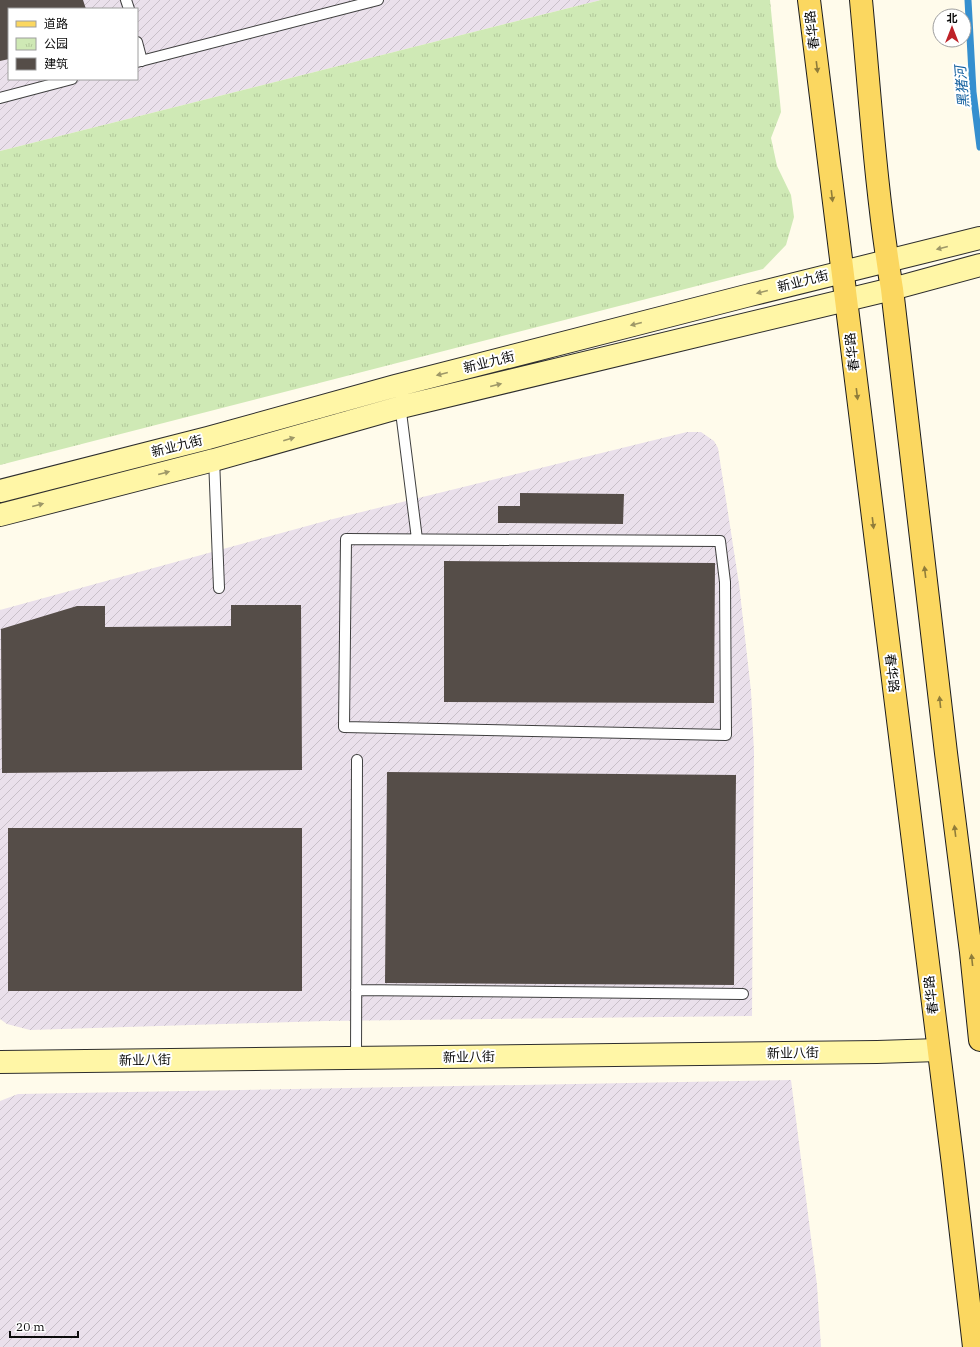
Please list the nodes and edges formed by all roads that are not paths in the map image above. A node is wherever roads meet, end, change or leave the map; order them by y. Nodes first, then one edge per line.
1 (378, 0) edge
2 (809, 0) edge
3 (861, 0) edge
4 (138, 52) edge
5 (139, 62) edge
6 (68, 80) edge
7 (0, 98) edge
8 (980, 238) edge
9 (887, 261) junction
10 (980, 265) edge
11 (841, 272) junction
12 (892, 289) junction
13 (846, 300) junction
14 (395, 386) junction
15 (401, 408) junction
16 (208, 438) junction
17 (214, 460) junction
18 (0, 491) edge
19 (0, 515) edge
20 (417, 539) junction
21 (219, 588) dead end
22 (357, 760) dead end
23 (356, 990) junction
24 (743, 994) dead end
25 (980, 1040) edge
26 (938, 1050) junction
27 (356, 1058) junction
28 (0, 1062) edge
29 (974, 1347) edge

1 - 5 lane
2 -> 11 main road, 春华路
3 - 9 main road
4 - 5 lane
6 - 7 lane
8 -> 9 street, 新业九街
9 - 11 street, 新业九街
9 - 12 main road
10 - 12 street, 新业九街
11 - 13 main road, 春华路
11 -> 14 street, 新业九街
12 - 13 street, 新业九街
25 -> 12 main road
15 -> 13 street, 新业九街
13 -> 26 main road, 春华路
14 - 15 lane
14 - 16 street, 新业九街
17 -> 15 street, 新业九街
15 - 20 lane
16 - 17 lane
16 - 18 street, 新业九街
19 -> 17 street, 新业九街
17 - 21 lane
20 - 20 lane
22 - 23 lane
23 - 24 lane
23 - 27 lane
26 - 27 street, 新业八街
26 - 29 main road, 春华路
27 - 28 street, 新业八街

